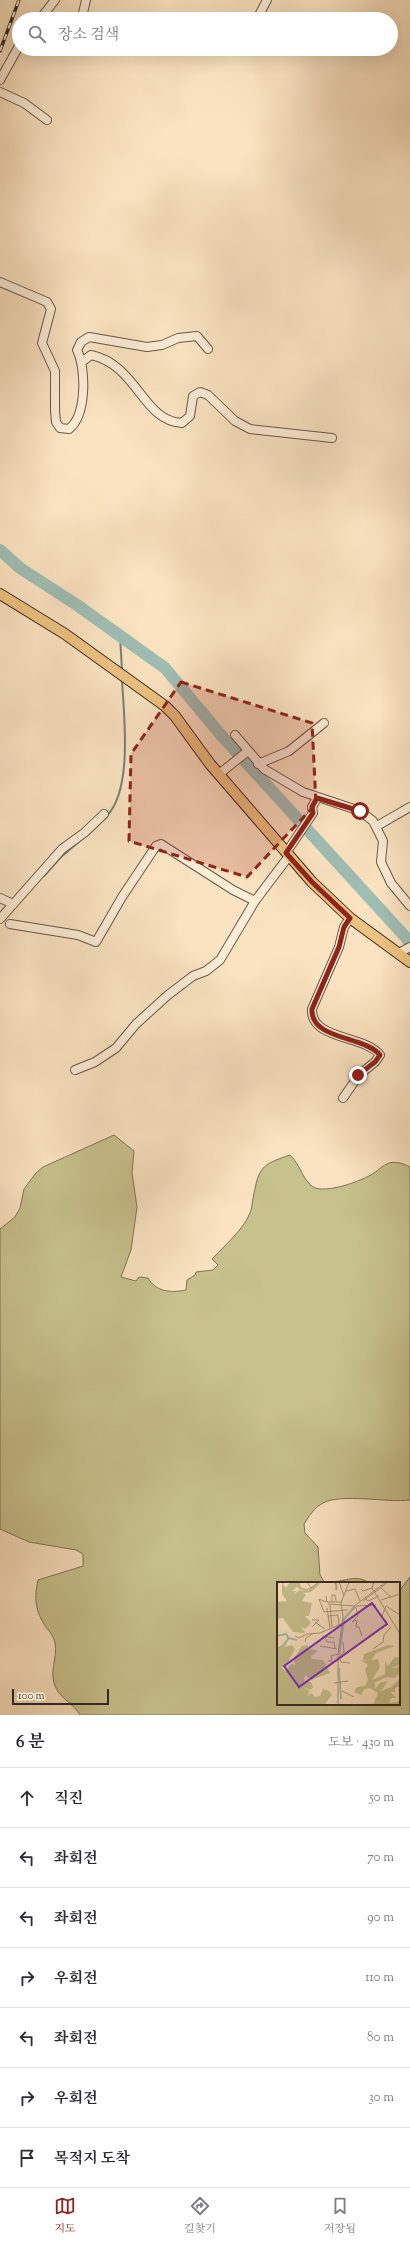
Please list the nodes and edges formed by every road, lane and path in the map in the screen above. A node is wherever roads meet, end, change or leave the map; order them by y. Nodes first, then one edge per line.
1 (55, 0) edge
2 (86, 0) edge
3 (267, 0) edge
4 (46, 12) edge
5 (84, 12) edge
6 (260, 12) edge
7 (13, 56) edge
8 (0, 80) edge
9 (0, 92) edge
10 (47, 120) dead end
11 (0, 282) edge
12 (208, 349) dead end
13 (83, 361) junction
14 (332, 438) dead end
15 (0, 594) edge
16 (324, 723) dead end
17 (235, 735) dead end
18 (246, 752) junction
19 (258, 764) junction
20 (219, 774) junction
21 (317, 798) junction
22 (410, 807) edge
23 (104, 814) dead end
24 (377, 826) junction
25 (287, 854) junction
26 (0, 898) edge
27 (255, 901) junction
28 (13, 904) junction
29 (410, 906) edge
30 (350, 918) junction
31 (0, 919) edge
32 (10, 924) dead end
33 (405, 950) edge
34 (410, 962) edge
35 (75, 1070) dead end
36 (344, 1098) dead end

1 - 4 street
2 - 5 street
3 - 6 street
7 - 8 street
9 - 10 street
11 - 13 street
12 - 13 street
13 - 14 street
15 - 20 main road
16 - 19 street
17 - 18 street
18 - 19 street
18 - 20 street
19 - 21 street
20 - 25 main road
21 - 24 street
21 - 25 street
22 - 24 street
23 - 28 street
24 - 29 street
25 - 27 street
25 - 30 main road
26 - 28 street
27 - 32 street
27 - 35 street
28 - 31 street
30 - 33 main road
30 - 36 street
33 - 34 main road

